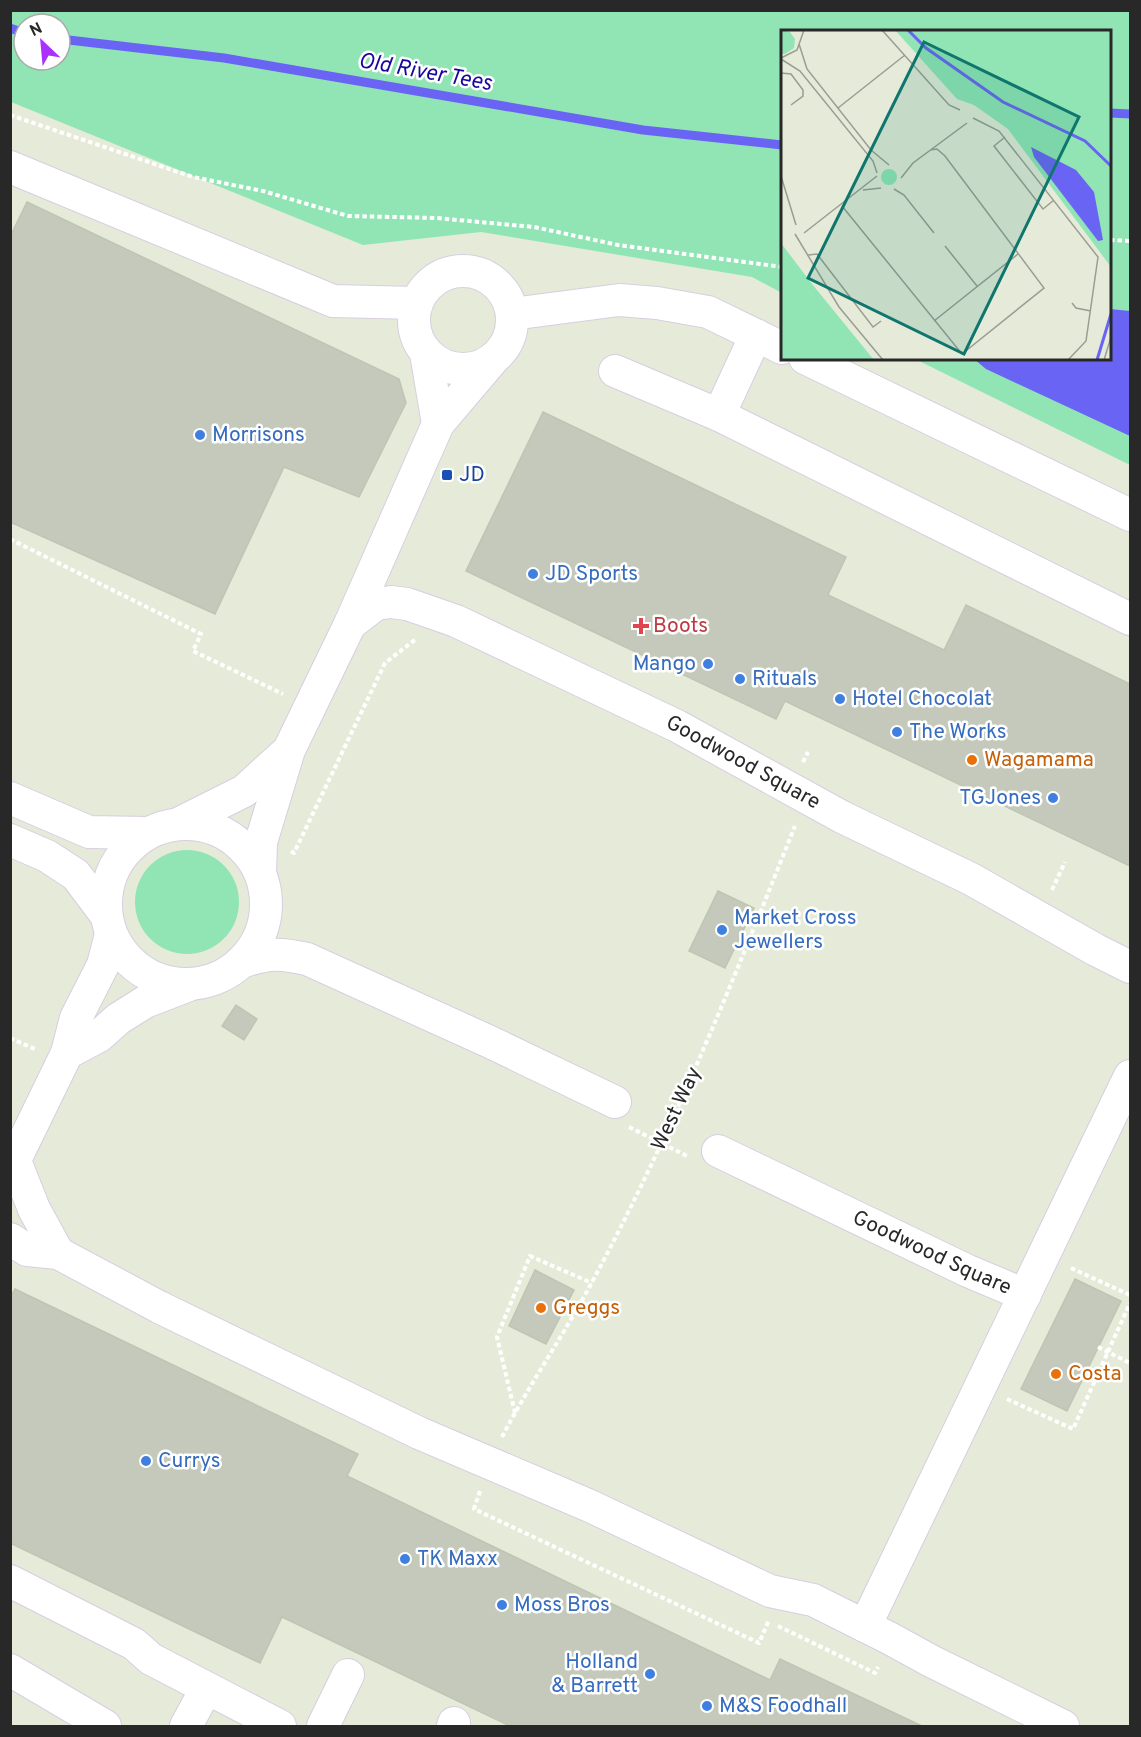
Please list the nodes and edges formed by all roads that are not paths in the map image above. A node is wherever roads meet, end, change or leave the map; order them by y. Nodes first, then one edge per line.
1 (10, 167) edge
2 (416, 303) junction
3 (512, 314) junction
4 (769, 341) edge
5 (426, 353) junction
6 (494, 358) junction
7 (809, 360) edge
8 (615, 371) dead end
9 (719, 415) junction
10 (438, 423) junction
11 (1131, 515) edge
12 (1131, 619) edge
13 (350, 624) junction
14 (289, 750) junction
15 (10, 798) edge
16 (178, 824) junction
17 (148, 833) junction
18 (10, 840) edge
19 (260, 873) junction
20 (109, 924) junction
21 (242, 962) junction
22 (1131, 967) edge
23 (190, 984) junction
24 (54, 1047) junction
25 (1131, 1076) edge
26 (615, 1102) dead end
27 (718, 1151) dead end
28 (13, 1165) edge
29 (10, 1239) edge
30 (58, 1253) junction
31 (1025, 1295) junction
32 (10, 1581) edge
33 (866, 1626) junction
34 (10, 1670) edge
35 (348, 1675) dead end
36 (206, 1689) junction
37 (105, 1726) edge
38 (186, 1726) edge
39 (280, 1726) edge
40 (323, 1726) edge
41 (1063, 1726) edge

1 - 2 street
2 - 3 street
2 - 5 street
3 - 4 street
3 - 6 street
4 - 9 street
5 - 6 street
5 - 10 street
6 - 10 street
7 - 11 street
8 - 9 street
9 - 12 street
10 - 13 street
13 - 14 street
13 - 22 street, Goodwood Square
14 - 16 street
14 - 19 street
15 - 17 street
16 - 17 street
16 - 19 street
17 - 20 street
18 - 20 street
19 - 21 street
20 - 23 street
20 - 24 street
21 - 23 street
21 - 26 street
23 - 24 street
24 - 28 street
25 - 31 street, Goodwood Square
27 - 31 street, Goodwood Square
28 - 30 street
29 - 30 street
30 - 33 street
31 - 33 street
32 - 36 street
33 - 41 street
34 - 37 street
35 - 40 street
36 - 38 street
36 - 39 street

